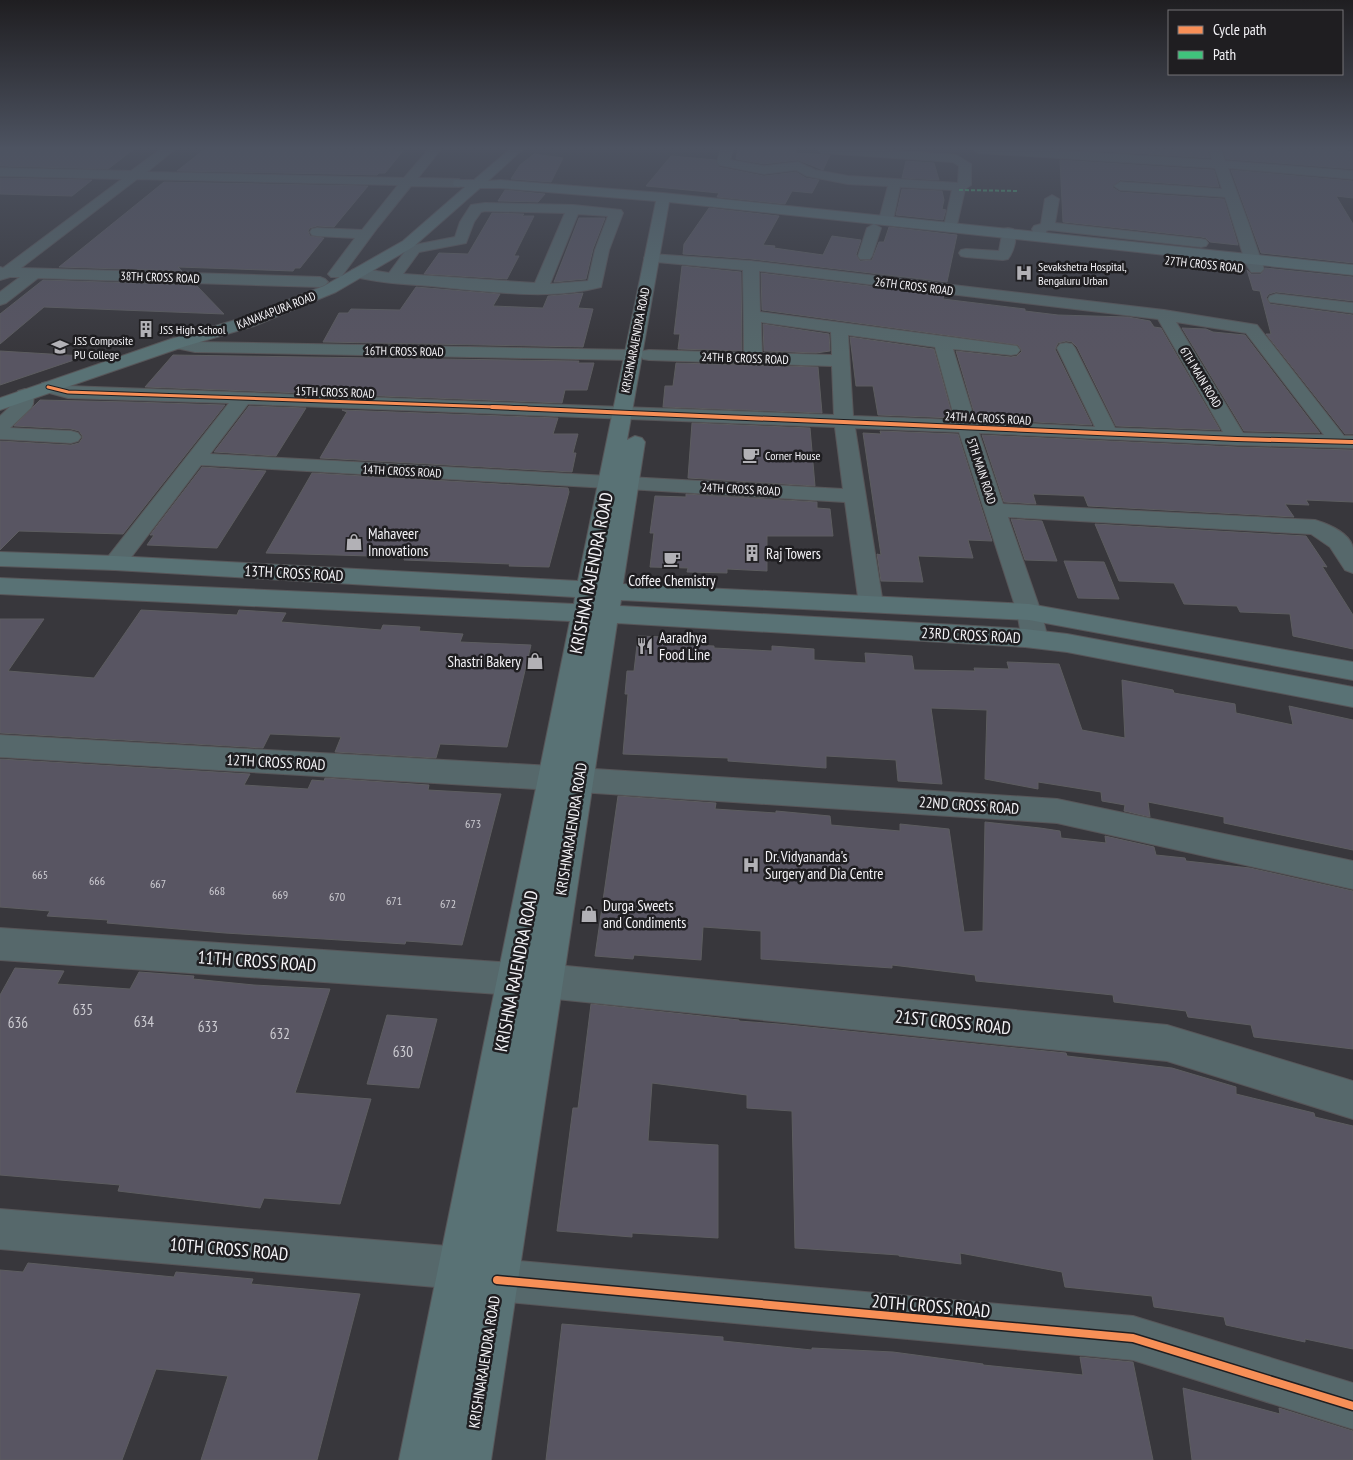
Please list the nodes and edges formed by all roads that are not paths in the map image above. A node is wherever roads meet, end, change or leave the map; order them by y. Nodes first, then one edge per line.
1 (79, 217) edge
2 (380, 217) edge
3 (423, 217) edge
4 (438, 217) edge
5 (470, 217) edge
6 (570, 217) edge
7 (614, 217) edge
8 (665, 217) edge
9 (788, 217) edge
10 (851, 217) edge
11 (953, 217) edge
12 (1049, 217) edge
13 (1239, 217) edge
14 (886, 220) joint
15 (951, 226) junction
16 (874, 228) junction
17 (317, 232) dead end
18 (1047, 233) junction
19 (366, 234) junction
20 (1008, 237) junction
21 (1201, 243) dead end
22 (966, 253) dead end
23 (865, 256) dead end
24 (658, 259) junction
25 (1253, 264) junction
26 (751, 266) junction
27 (1353, 270) edge
28 (35, 273) junction
29 (358, 273) junction
30 (2, 274) edge
31 (336, 274) junction
32 (134, 276) junction
33 (392, 279) junction
34 (1353, 280) edge
35 (320, 282) junction
36 (189, 283) junction
37 (20, 286) junction
38 (163, 288) dead end
39 (540, 289) junction
40 (220, 295) dead end
41 (1, 299) edge
42 (1276, 299) dead end
43 (1353, 308) edge
44 (1164, 315) junction
45 (752, 316) junction
46 (839, 329) junction
47 (176, 343) junction
48 (942, 343) junction
49 (1066, 348) dead end
50 (1011, 350) dead end
51 (640, 355) junction
52 (753, 358) junction
53 (841, 361) junction
54 (48, 388) junction
55 (0, 395) edge
56 (25, 395) junction
57 (242, 399) junction
58 (0, 404) edge
59 (631, 412) junction
60 (844, 422) junction
61 (0, 427) edge
62 (967, 427) junction
63 (0, 433) edge
64 (1108, 433) junction
65 (71, 436) dead end
66 (1238, 439) junction
67 (1346, 442) edge
68 (195, 459) junction
69 (618, 483) junction
70 (855, 496) junction
71 (994, 510) junction
72 (0, 559) edge
73 (115, 563) junction
74 (1353, 565) edge
75 (0, 586) edge
76 (597, 602) junction
77 (872, 604) junction
78 (1029, 612) junction
79 (1035, 639) junction
80 (1353, 671) edge
81 (1353, 698) edge
82 (0, 746) edge
83 (566, 779) junction
84 (1353, 875) edge
85 (0, 944) edge
86 (530, 980) junction
87 (1353, 1100) edge
88 (0, 1230) edge
89 (478, 1274) junction
90 (1353, 1406) edge
91 (423, 1460) edge
92 (467, 1460) edge

1 - 30 street
2 - 19 street
3 - 31 main road, KANAKAPURA ROAD
4 - 29 main road, KANAKAPURA ROAD
5 - 33 street
6 - 39 street
7 - 39 street
8 - 24 main road, KRISHNARAJENDRA ROAD
9 - 16 main road, 27TH CROSS ROAD
10 - 14 main road, 27TH CROSS ROAD
11 - 15 street
12 - 18 street
13 - 25 street
14 - 15 main road, 27TH CROSS ROAD
15 - 20 main road, 27TH CROSS ROAD
16 - 20 main road, 27TH CROSS ROAD
16 - 23 street
17 - 19 street
18 - 20 main road, 27TH CROSS ROAD
18 - 21 street
18 - 25 main road, 27TH CROSS ROAD
19 - 31 street
20 - 22 street
20 - 25 main road, 27TH CROSS ROAD
24 - 26 street, 26TH CROSS ROAD
24 - 51 main road, KRISHNARAJENDRA ROAD
25 - 27 main road, 27TH CROSS ROAD
25 - 34 main road, 27TH CROSS ROAD
26 - 44 street, 26TH CROSS ROAD
26 - 45 street
28 - 30 street, 38TH CROSS ROAD
28 - 32 street, 38TH CROSS ROAD
28 - 37 street
29 - 33 street
29 - 47 main road, KANAKAPURA ROAD
31 - 35 main road, KANAKAPURA ROAD
32 - 36 street, 38TH CROSS ROAD
32 - 37 street
33 - 39 street
35 - 36 street, 38TH CROSS ROAD
35 - 55 main road, KANAKAPURA ROAD
36 - 38 street
36 - 40 street
37 - 41 street
42 - 43 street
44 - 66 street, 6TH MAIN ROAD
44 - 67 street, 26TH CROSS ROAD
45 - 46 street
45 - 52 street
46 - 48 street
46 - 53 street
47 - 51 street, 16TH CROSS ROAD
47 - 54 main road, KANAKAPURA ROAD
48 - 50 street
48 - 62 street, 5TH MAIN ROAD
49 - 64 street
51 - 52 street, 24TH B CROSS ROAD
51 - 59 main road, KRISHNARAJENDRA ROAD
52 - 53 street, 24TH B CROSS ROAD
53 - 60 street
54 - 56 main road, KANAKAPURA ROAD
54 - 57 street, 15TH CROSS ROAD
56 - 58 main road, KANAKAPURA ROAD
56 - 61 street
57 - 59 street, 15TH CROSS ROAD
57 - 68 street
59 - 60 street, 24TH A CROSS ROAD
59 - 69 main road, KRISHNARAJENDRA ROAD
60 - 62 street, 24TH A CROSS ROAD
60 - 70 street
62 - 64 street, 24TH A CROSS ROAD
62 - 71 street, 5TH MAIN ROAD
63 - 65 street
64 - 66 street, 24TH A CROSS ROAD
66 - 67 street, 24TH A CROSS ROAD
68 - 69 street, 14TH CROSS ROAD
68 - 73 street
69 - 70 street, 24TH CROSS ROAD
69 - 76 main road, KRISHNA RAJENDRA ROAD
70 - 77 street
71 - 74 street
71 - 78 street, 5TH MAIN ROAD
72 - 73 main road, 13TH CROSS ROAD
73 - 76 main road, 13TH CROSS ROAD
75 - 76 main road, 13TH CROSS ROAD
76 - 77 main road, 23RD CROSS ROAD
76 - 79 main road, 23RD CROSS ROAD
76 - 83 main road, KRISHNARAJENDRA ROAD
77 - 78 main road, 23RD CROSS ROAD
78 - 79 street, 5TH MAIN ROAD
78 - 80 main road, 23RD CROSS ROAD
79 - 81 main road, 23RD CROSS ROAD
82 - 83 street, 12TH CROSS ROAD
83 - 84 street, 22ND CROSS ROAD
83 - 86 main road, KRISHNARAJENDRA ROAD
85 - 86 street, 11TH CROSS ROAD
86 - 87 street, 21ST CROSS ROAD
86 - 89 main road, KRISHNARAJENDRA ROAD
88 - 89 street, 10TH CROSS ROAD
89 - 90 street, 20TH CROSS ROAD
89 - 91 main road
89 - 92 main road, KRISHNARAJENDRA ROAD

